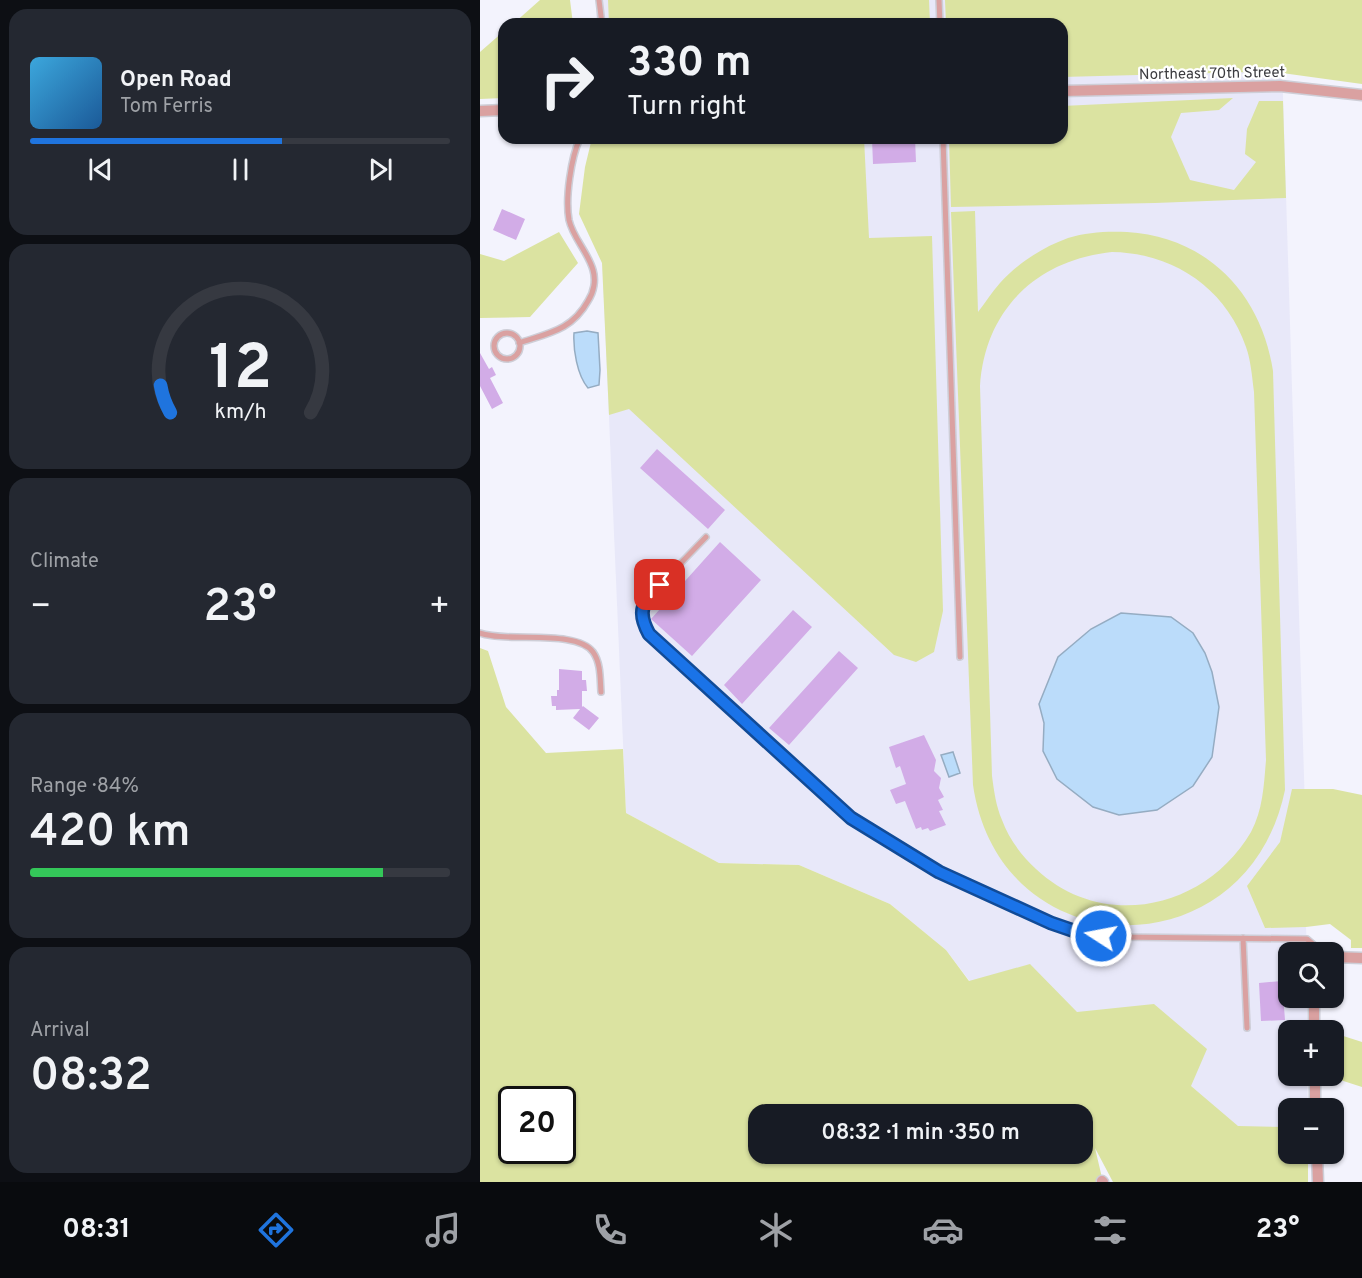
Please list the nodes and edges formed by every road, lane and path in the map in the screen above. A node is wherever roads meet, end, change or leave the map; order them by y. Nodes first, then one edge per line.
1 (599, 0) edge
2 (939, 0) edge
3 (601, 18) edge
4 (940, 18) edge
5 (1068, 91) edge
6 (1362, 95) edge
7 (498, 110) edge
8 (480, 111) edge
9 (578, 144) edge
10 (944, 144) edge
11 (519, 343) junction
12 (706, 537) dead end
13 (480, 633) edge
14 (960, 657) dead end
15 (601, 692) dead end
16 (1243, 938) junction
17 (1310, 942) edge
18 (1344, 957) edge
19 (1362, 958) edge
20 (1247, 1028) dead end
21 (1317, 1164) edge
22 (1318, 1182) edge

1 - 3 lane
2 - 4 lane
5 - 6 street, Northeast 70th Street
7 - 8 street
9 - 11 lane
10 - 14 lane
11 - 11 lane
12 - 16 lane
13 - 15 lane
16 - 17 lane
16 - 20 lane
18 - 19 street
21 - 22 street

